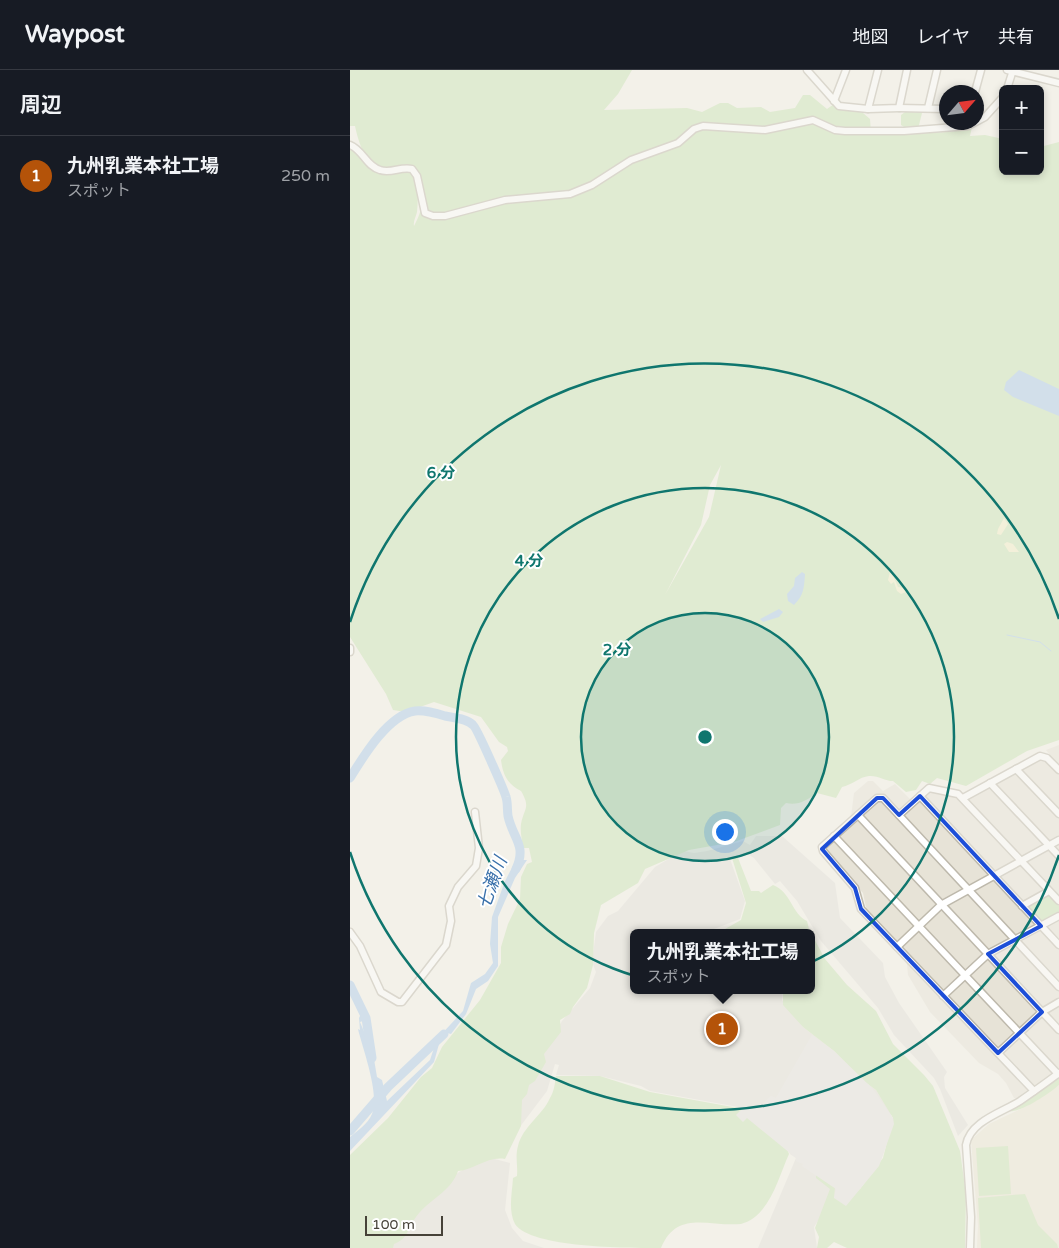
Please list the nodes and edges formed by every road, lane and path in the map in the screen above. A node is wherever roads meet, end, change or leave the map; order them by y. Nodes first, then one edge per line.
1 (807, 70) edge
2 (817, 70) edge
3 (846, 70) edge
4 (878, 70) edge
5 (908, 70) edge
6 (937, 70) edge
7 (982, 70) edge
8 (1011, 71) edge
9 (814, 78) junction
10 (1059, 83) edge
11 (977, 85) edge
12 (1008, 85) edge
13 (834, 101) junction
14 (999, 101) edge
15 (899, 108) junction
16 (928, 108) junction
17 (868, 109) junction
18 (939, 109) edge
19 (350, 145) edge
20 (350, 648) edge
21 (350, 652) edge
22 (1056, 763) edge
23 (1016, 769) junction
24 (1059, 770) edge
25 (990, 783) junction
26 (920, 796) junction
27 (963, 798) junction
28 (475, 812) dead end
29 (1059, 814) edge
30 (858, 815) junction
31 (899, 815) junction
32 (834, 836) junction
33 (1059, 840) edge
34 (1049, 845) junction
35 (1059, 856) edge
36 (1022, 860) junction
37 (994, 876) junction
38 (968, 890) junction
39 (1049, 891) junction
40 (1059, 901) edge
41 (941, 905) junction
42 (1022, 906) junction
43 (1059, 916) edge
44 (919, 926) junction
45 (1040, 926) junction
46 (350, 932) edge
47 (1015, 940) junction
48 (1059, 945) edge
49 (897, 947) junction
50 (988, 954) junction
51 (965, 976) junction
52 (1059, 987) edge
53 (944, 996) junction
54 (1059, 1002) edge
55 (1042, 1012) junction
56 (1059, 1030) edge
57 (1019, 1033) junction
58 (998, 1053) junction
59 (1058, 1074) edge
60 (1034, 1091) junction
61 (970, 1248) edge

1 - 9 street
2 - 9 street
3 - 13 street
4 - 17 street
5 - 15 street
6 - 16 street
7 - 11 street
8 - 10 street
8 - 12 street
9 - 13 street
13 - 17 street
14 - 19 street
15 - 16 street
15 - 17 street
16 - 18 street
20 - 21 street
22 - 23 street
22 - 24 street
23 - 25 street
23 - 29 street
25 - 27 street
25 - 34 street
26 - 27 street
26 - 31 street
26 - 37 street
27 - 36 street
28 - 46 street
30 - 31 street
30 - 32 street
30 - 41 street
31 - 38 street
32 - 44 street
32 - 49 street
33 - 34 street
34 - 35 street
34 - 36 street
36 - 37 street
36 - 39 street
37 - 38 street
37 - 42 street
38 - 41 street
38 - 47 street
39 - 40 street
39 - 42 street
41 - 44 street
41 - 50 street
42 - 45 street
43 - 45 street
44 - 49 street
44 - 51 street
45 - 47 street
45 - 48 street
47 - 50 street
47 - 52 street
49 - 53 street
50 - 51 street
50 - 55 street
51 - 53 street
51 - 57 street
53 - 58 street
54 - 55 street
55 - 56 street
55 - 57 street
57 - 58 street
57 - 59 street
58 - 60 street
59 - 60 street
60 - 61 street

